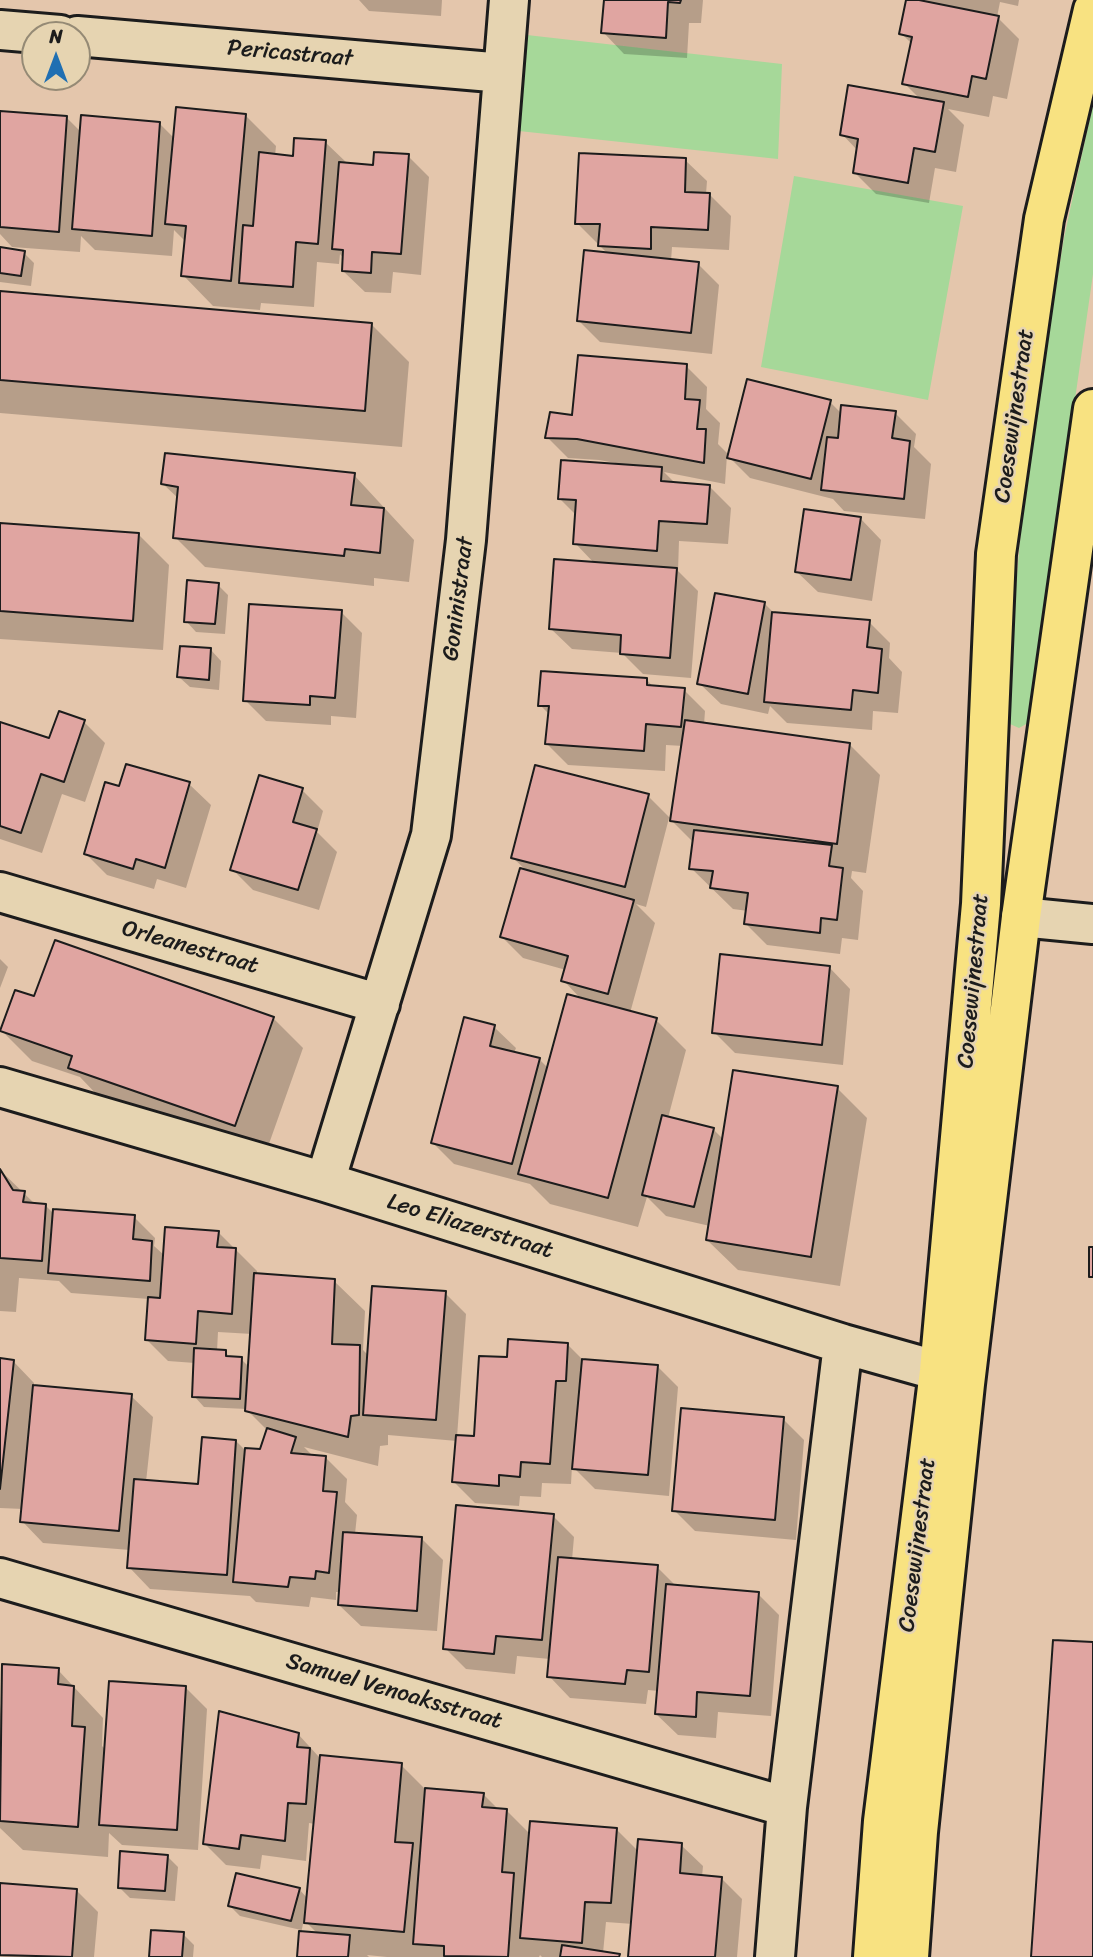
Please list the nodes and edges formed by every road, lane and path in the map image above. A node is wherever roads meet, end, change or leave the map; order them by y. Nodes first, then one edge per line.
1 (509, 0) edge
2 (1093, 10) edge
3 (0, 30) edge
4 (21, 32) edge
5 (91, 37) edge
6 (503, 73) junction
7 (1093, 409) edge
8 (0, 892) edge
9 (1021, 917) junction
10 (1093, 924) edge
11 (380, 1004) junction
12 (0, 1087) edge
13 (326, 1182) junction
14 (843, 1344) junction
15 (939, 1371) junction
16 (0, 1578) edge
17 (787, 1807) junction
18 (775, 1957) edge
19 (873, 1957) edge
20 (909, 1957) edge

1 - 6 street, Goninistraat
2 - 15 main road, Coesewijnestraat
3 - 4 street
5 - 6 street, Pericastraat
6 - 11 street, Goninistraat
7 - 9 main road, Coesewijnestraat
8 - 11 street, Orleanestraat
9 - 10 street
9 - 20 main road, Coesewijnestraat
11 - 13 street, Goninistraat
12 - 13 street, Leo Eliazerstraat
13 - 14 street, Leo Eliazerstraat
14 - 15 street, Leo Eliazerstraat
14 - 17 street
15 - 19 main road, Coesewijnestraat
16 - 17 street, Samuel Venoaksstraat
17 - 18 street

